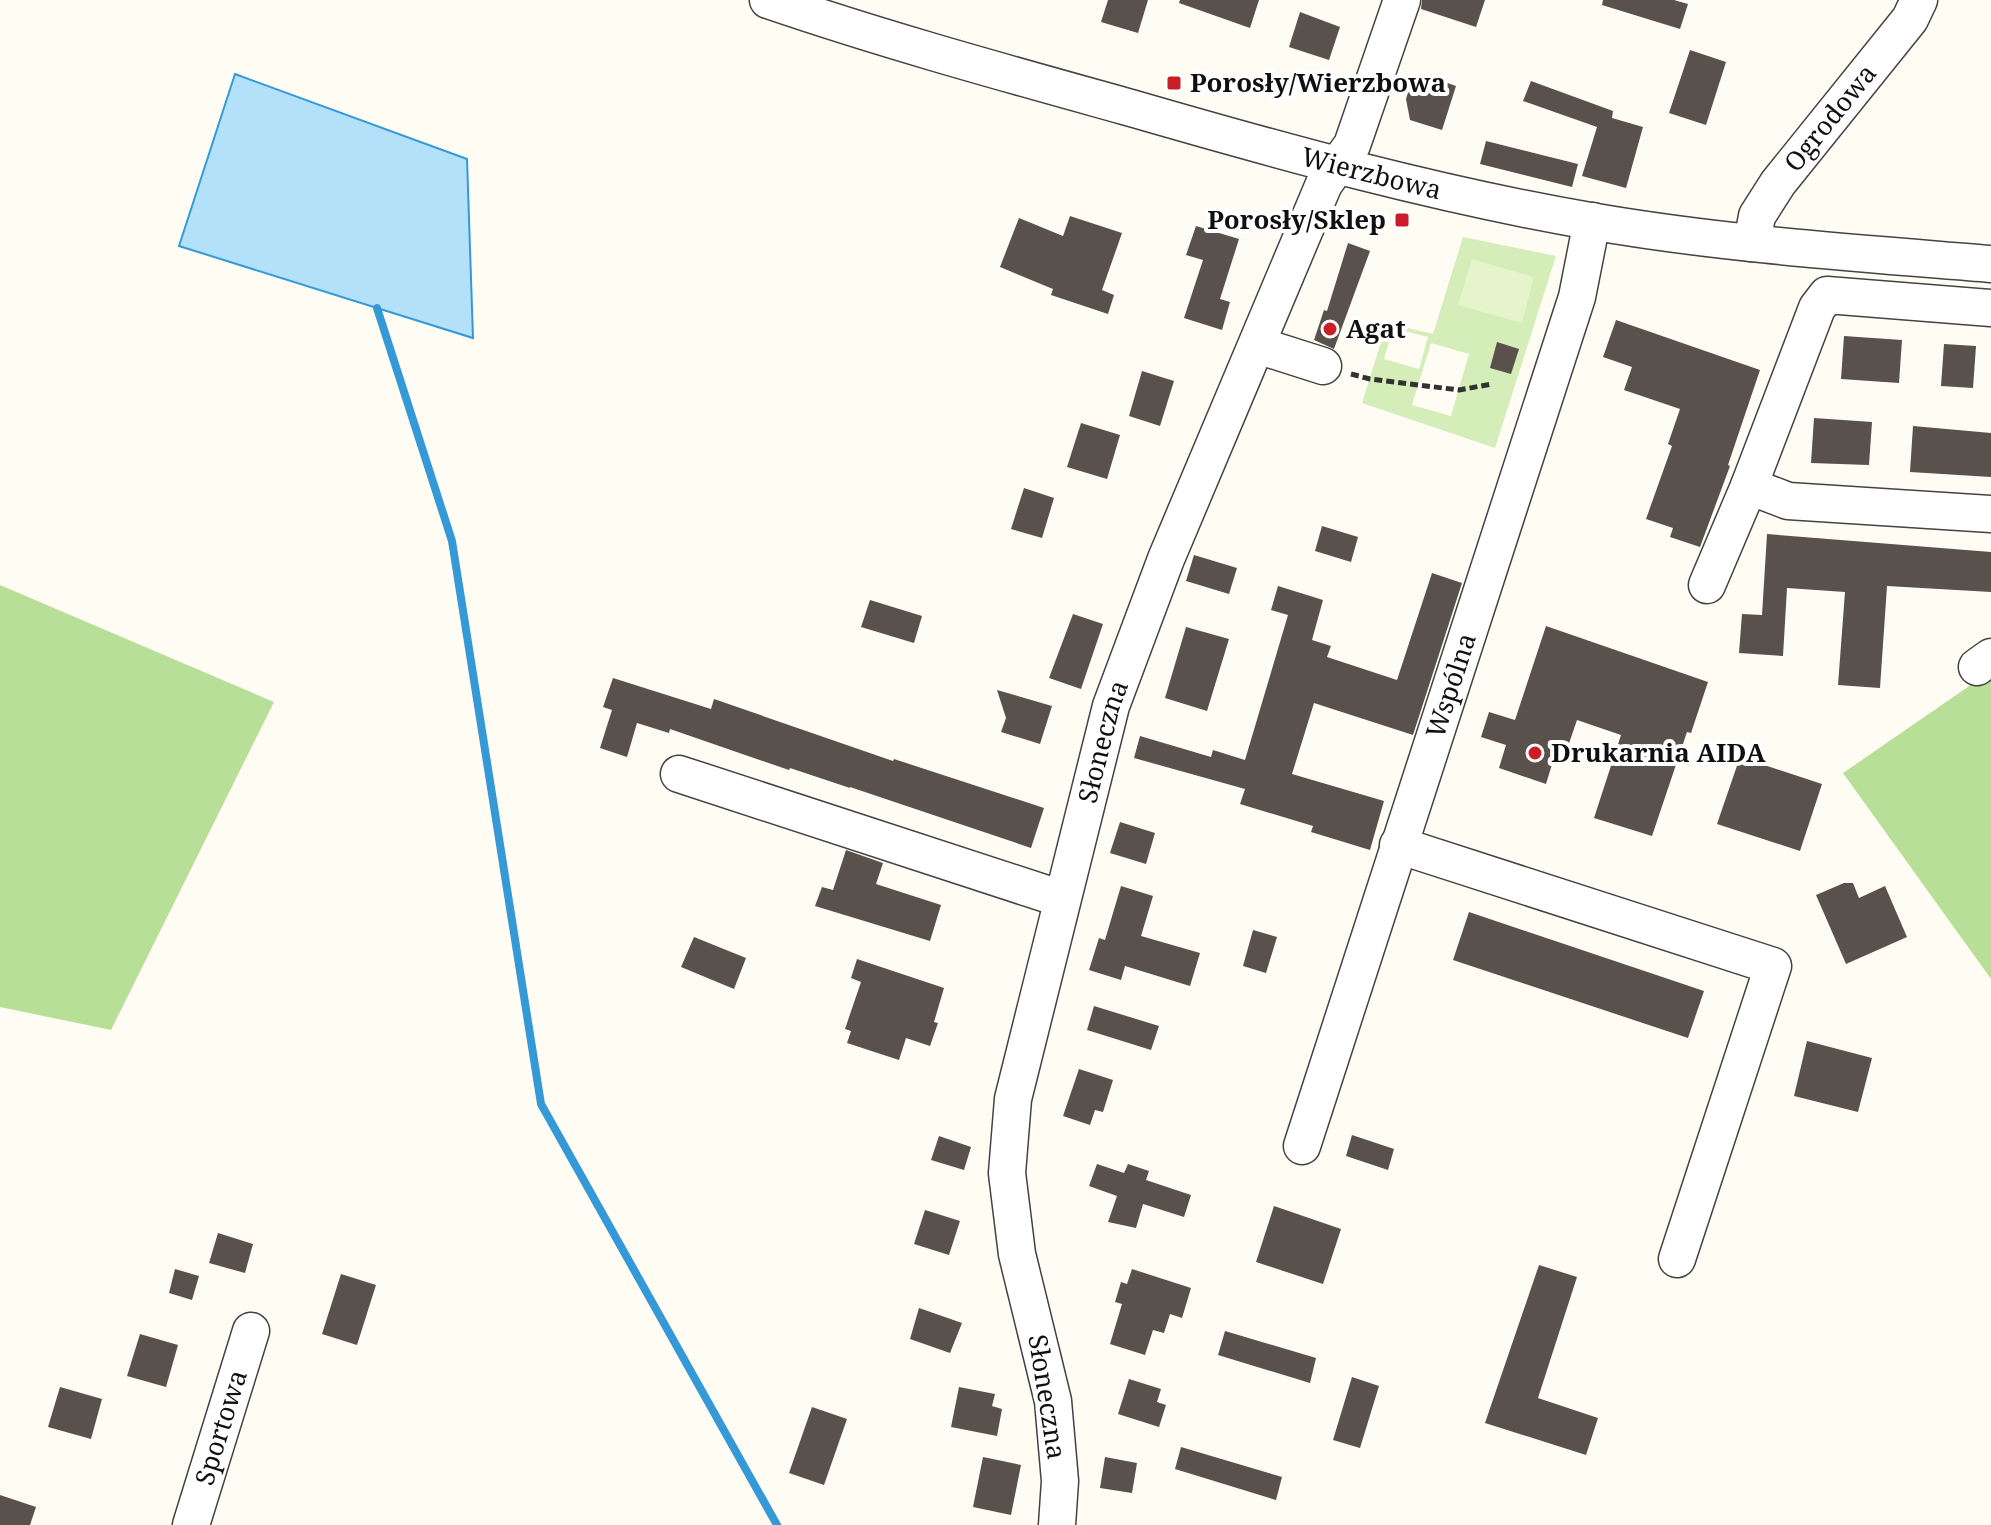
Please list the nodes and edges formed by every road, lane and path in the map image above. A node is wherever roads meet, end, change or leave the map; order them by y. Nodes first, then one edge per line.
1 (768, 0) edge
2 (1402, 0) edge
3 (1919, 0) edge
4 (1336, 167) junction
5 (1592, 221) junction
6 (1752, 243) junction
7 (1832, 250) junction
8 (1991, 264) edge
9 (1827, 295) junction
10 (1991, 308) edge
11 (1257, 345) junction
12 (1323, 366) joint
13 (1492, 384) dead end
14 (1749, 486) junction
15 (1991, 514) edge
16 (1707, 585) dead end
17 (679, 774) dead end
18 (1398, 845) junction
19 (1062, 899) junction
20 (1302, 1146) dead end
21 (1677, 1259) dead end
22 (251, 1331) dead end
23 (191, 1525) edge
24 (1057, 1525) edge

1 - 4 street, Wierzbowa
2 - 4 street, Słoneczna
3 - 6 street, Ogrodowa
4 - 5 street, Wierzbowa
4 - 11 street, Słoneczna
5 - 6 street, Wierzbowa
5 - 18 street, Wspólna
6 - 7 street, Wierzbowa
7 - 8 street, Wierzbowa
7 - 9 street
9 - 10 street
9 - 14 street
11 - 12 street
11 - 19 street, Słoneczna
12 - 13 path
14 - 15 street
14 - 16 street
17 - 19 street
18 - 20 street, Wspólna
18 - 21 street
19 - 24 street, Słoneczna
22 - 23 street, Sportowa

